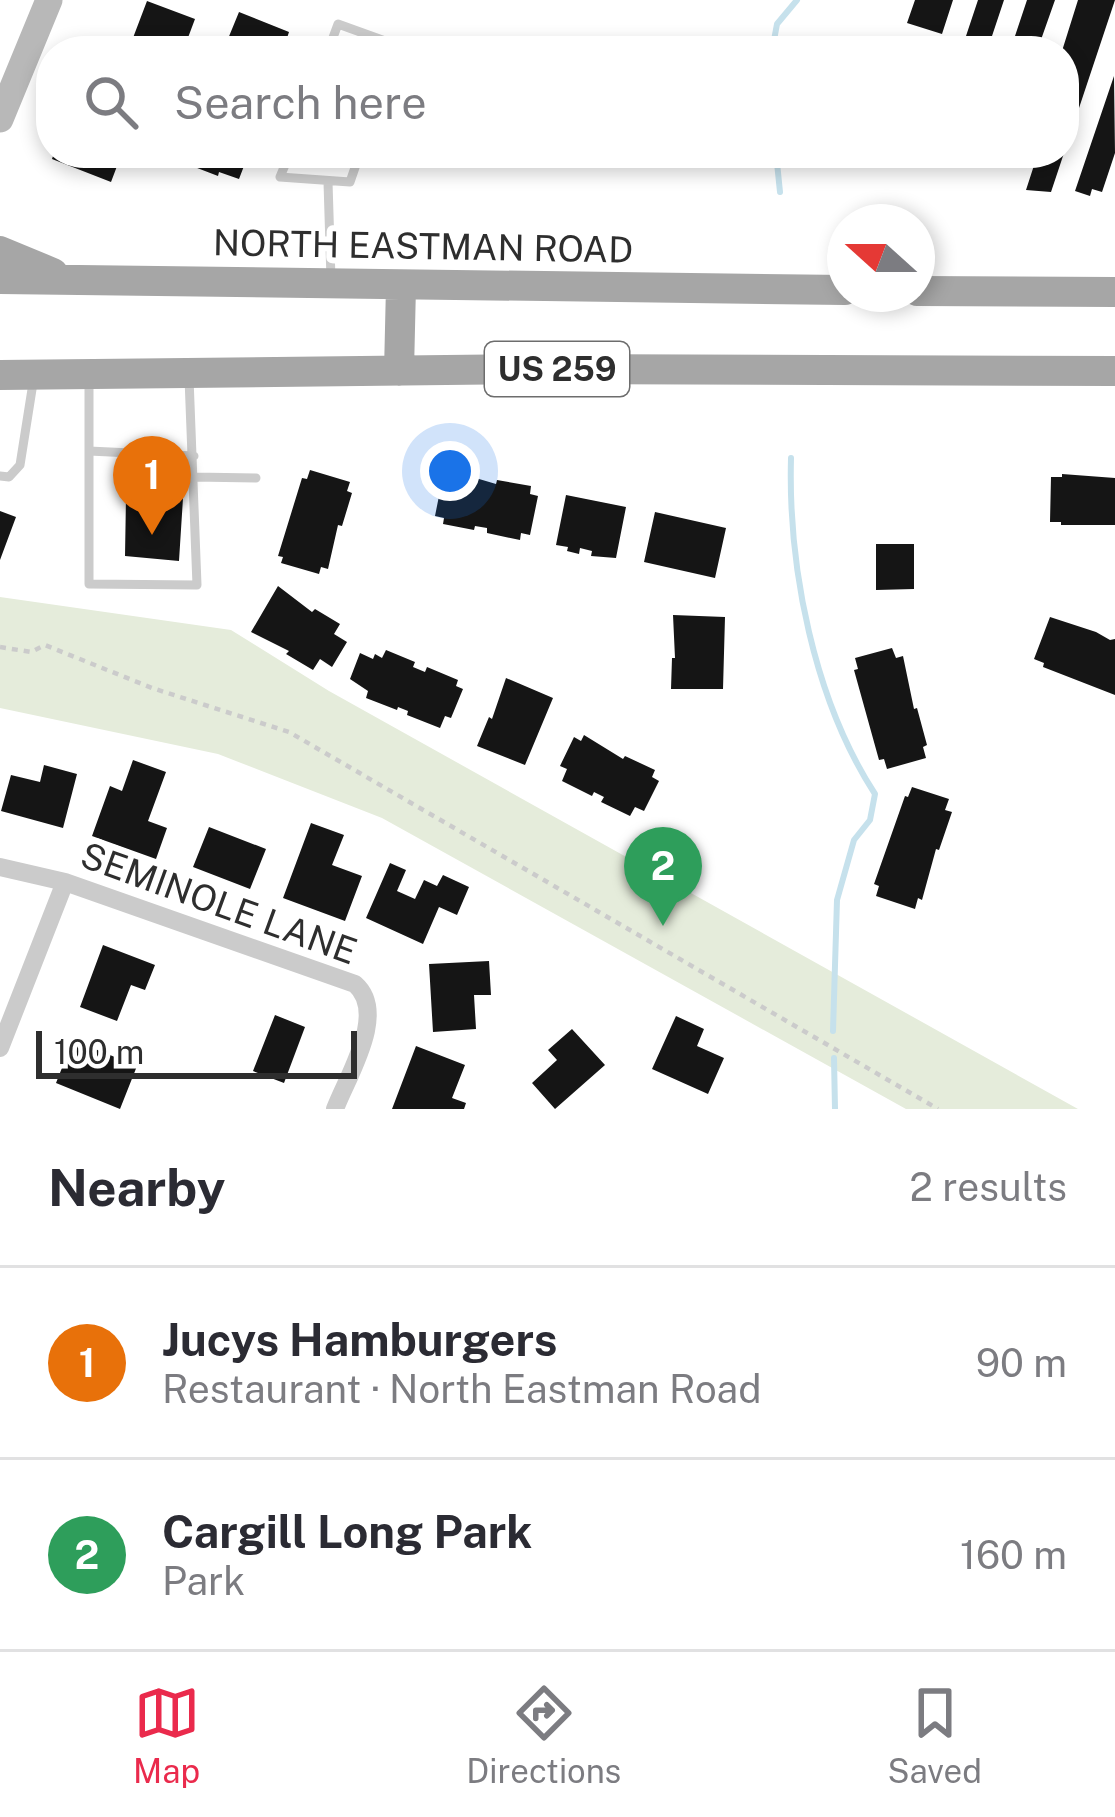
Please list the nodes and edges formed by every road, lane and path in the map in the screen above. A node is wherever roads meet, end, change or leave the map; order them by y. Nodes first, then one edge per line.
1 (49, 0) edge
2 (334, 36) edge
3 (371, 36) edge
4 (0, 119) edge
5 (284, 168) edge
6 (355, 168) edge
7 (328, 182) junction
8 (0, 251) edge
9 (0, 279) edge
10 (70, 280) junction
11 (331, 284) junction
12 (401, 286) junction
13 (827, 290) edge
14 (935, 291) edge
15 (1115, 292) edge
16 (1115, 370) edge
17 (399, 371) junction
18 (189, 374) junction
19 (0, 375) edge
20 (89, 375) junction
21 (35, 376) junction
22 (89, 451) junction
23 (194, 456) junction
24 (0, 476) edge
25 (194, 477) junction
26 (256, 478) dead end
27 (0, 646) edge
28 (0, 867) edge
29 (65, 882) junction
30 (0, 1048) edge
31 (335, 1109) edge
32 (938, 1109) edge

1 - 4 street
2 - 3 lane
5 - 7 lane
6 - 7 lane
7 - 11 lane
8 - 10 main road
9 - 10 main road, NORTH EASTMAN ROAD / US 259
10 - 11 main road, NORTH EASTMAN ROAD / US 259
11 - 12 main road, NORTH EASTMAN ROAD / US 259
12 - 13 main road, NORTH EASTMAN ROAD / US 259
12 - 17 main road
14 - 15 main road
16 - 17 main road, US 259
17 - 18 main road, US 259
18 - 20 main road, US 259
18 - 23 lane
19 - 21 main road, US 259
20 - 21 main road, US 259
20 - 22 lane
21 - 24 lane
22 - 23 lane
22 - 25 lane
23 - 25 lane
25 - 26 lane
27 - 32 path
28 - 29 street, SEMINOLE LANE
29 - 30 street
29 - 31 street, SEMINOLE LANE

